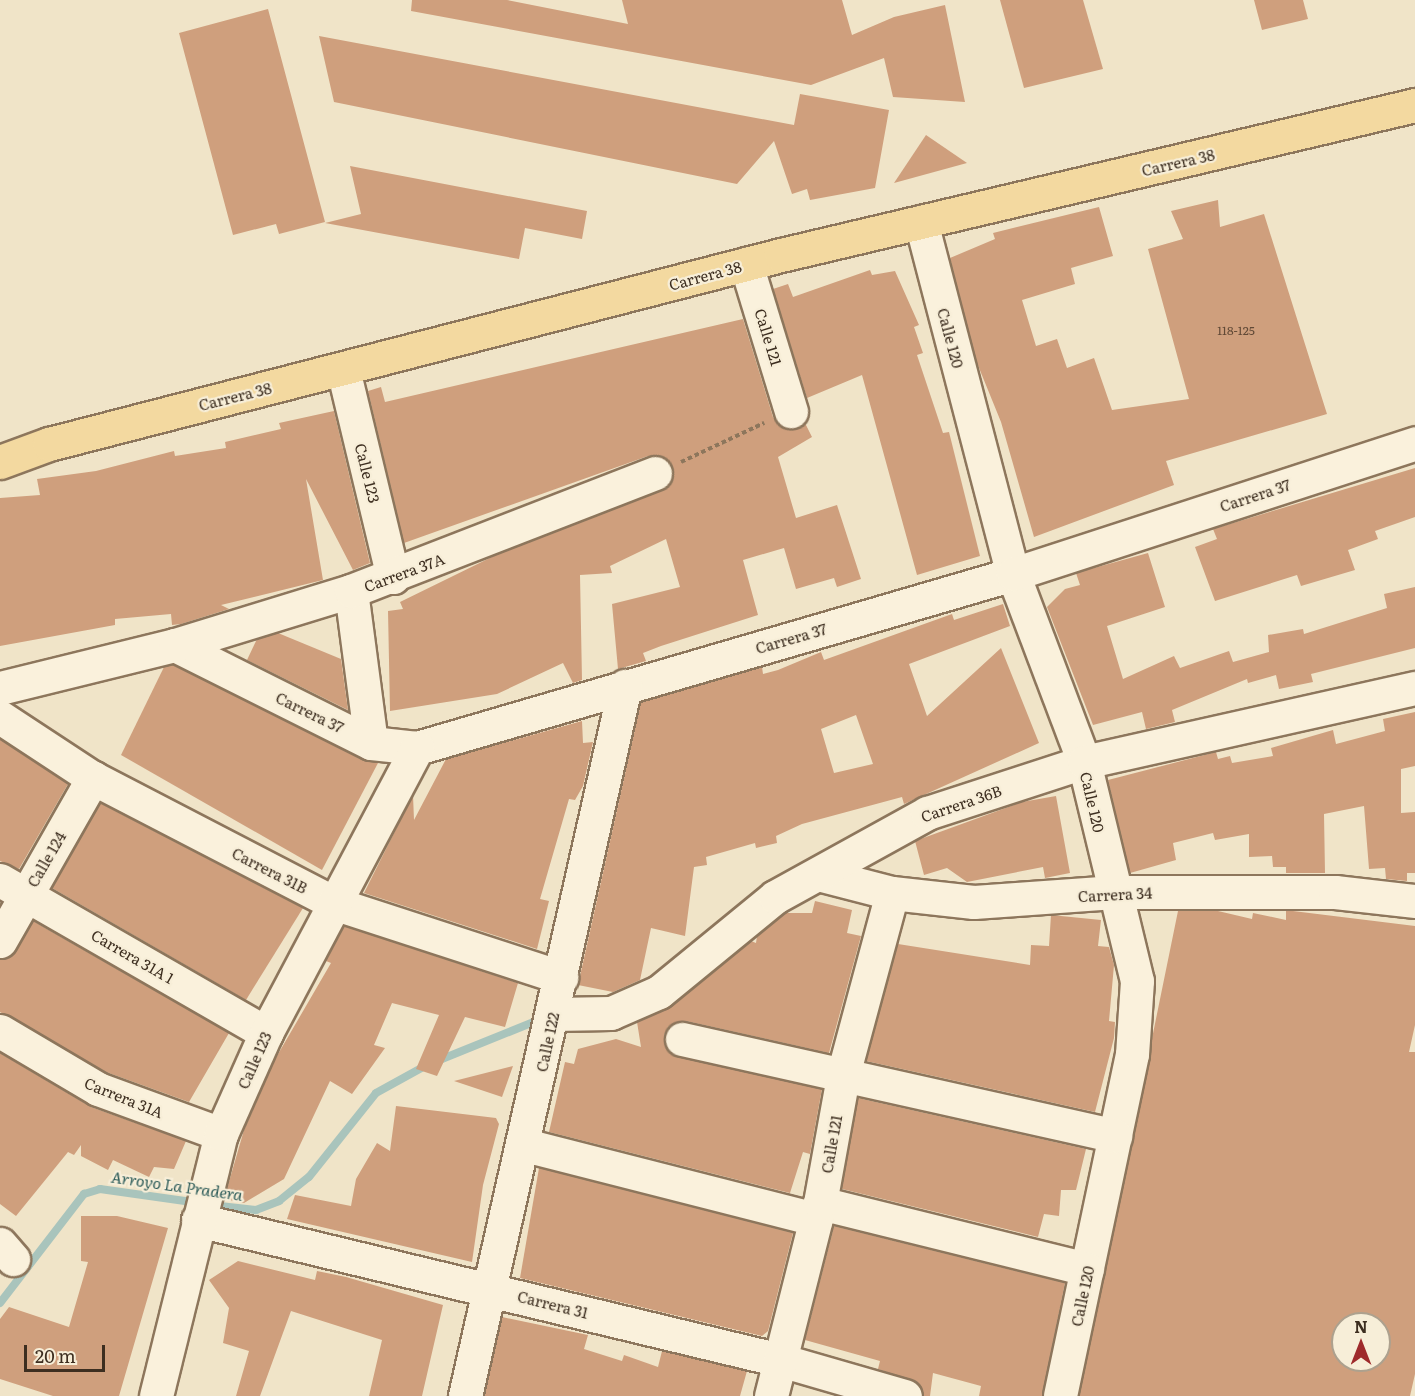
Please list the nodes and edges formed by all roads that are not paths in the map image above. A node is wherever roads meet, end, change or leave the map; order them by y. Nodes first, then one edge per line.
1 (1415, 105) edge
2 (921, 222) junction
3 (746, 264) junction
4 (343, 369) junction
5 (791, 411) road end
6 (1415, 443) edge
7 (0, 462) edge
8 (656, 473) road end
9 (1013, 574) junction
10 (393, 577) junction
11 (351, 591) junction
12 (175, 645) junction
13 (625, 687) junction
14 (0, 688) edge
15 (1415, 688) edge
16 (0, 717) edge
17 (371, 742) junction
18 (417, 748) junction
19 (1084, 762) junction
20 (93, 778) junction
21 (818, 874) junction
22 (13, 886) edge
23 (1115, 892) junction
24 (892, 893) junction
25 (1415, 901) edge
26 (336, 904) junction
27 (0, 941) edge
28 (561, 977) junction
29 (553, 1014) junction
30 (0, 1031) edge
31 (266, 1033) junction
32 (682, 1039) dead end
33 (844, 1071) junction
34 (221, 1134) junction
35 (1115, 1136) junction
36 (525, 1145) junction
37 (202, 1204) junction
38 (818, 1211) junction
39 (1087, 1269) junction
40 (493, 1289) junction
41 (780, 1360) junction
42 (156, 1396) edge
43 (465, 1396) edge
44 (771, 1396) edge
45 (905, 1396) edge
46 (1060, 1396) edge

1 - 2 main road, Carrera 38
2 - 3 main road, Carrera 38
2 - 9 street, Calle 120
3 - 4 main road, Carrera 38
3 - 5 street, Calle 121
4 - 7 main road, Carrera 38
4 - 10 street, Calle 123
6 - 9 street, Carrera 37
8 - 10 street, Carrera 37A
9 - 13 street, Carrera 37
9 - 19 street, Calle 120
10 - 11 street, Carrera 37A
11 - 12 street, Carrera 37A
11 - 17 street
12 - 14 street, Carrera 37A
12 - 17 street, Carrera 37
13 - 18 street, Carrera 37
13 - 28 street, Calle 122
15 - 19 street, Carrera 36B
16 - 20 street, Carrera 31B
17 - 18 street, Carrera 37
18 - 26 street, Calle 123
19 - 21 street, Carrera 36B
19 - 23 street, Calle 120
20 - 22 street, Calle 124
20 - 26 street, Carrera 31B
21 - 24 street, Carrera 34
21 - 29 street, Carrera 36B
22 - 27 street, Calle 124
22 - 31 street, Carrera 31A 1
23 - 24 street, Carrera 34
23 - 25 street, Carrera 34
23 - 35 street, Calle 120
24 - 33 street, Calle 121
26 - 28 street, Carrera 31B
26 - 31 street, Calle 123
28 - 29 street, Calle 122
29 - 36 street, Calle 122
30 - 34 street, Carrera 31A
31 - 34 street, Calle 123
32 - 33 street
33 - 35 street
33 - 38 street, Calle 121
34 - 37 street, Calle 123
35 - 39 street, Calle 120
36 - 38 street
36 - 40 street, Calle 122
37 - 40 street, Carrera 31
37 - 42 street, Calle 123
38 - 39 street
38 - 41 street, Calle 121
39 - 46 street, Calle 120
40 - 41 street, Carrera 31
40 - 43 street, Calle 122
41 - 44 street, Calle 121
41 - 45 street, Carrera 31

